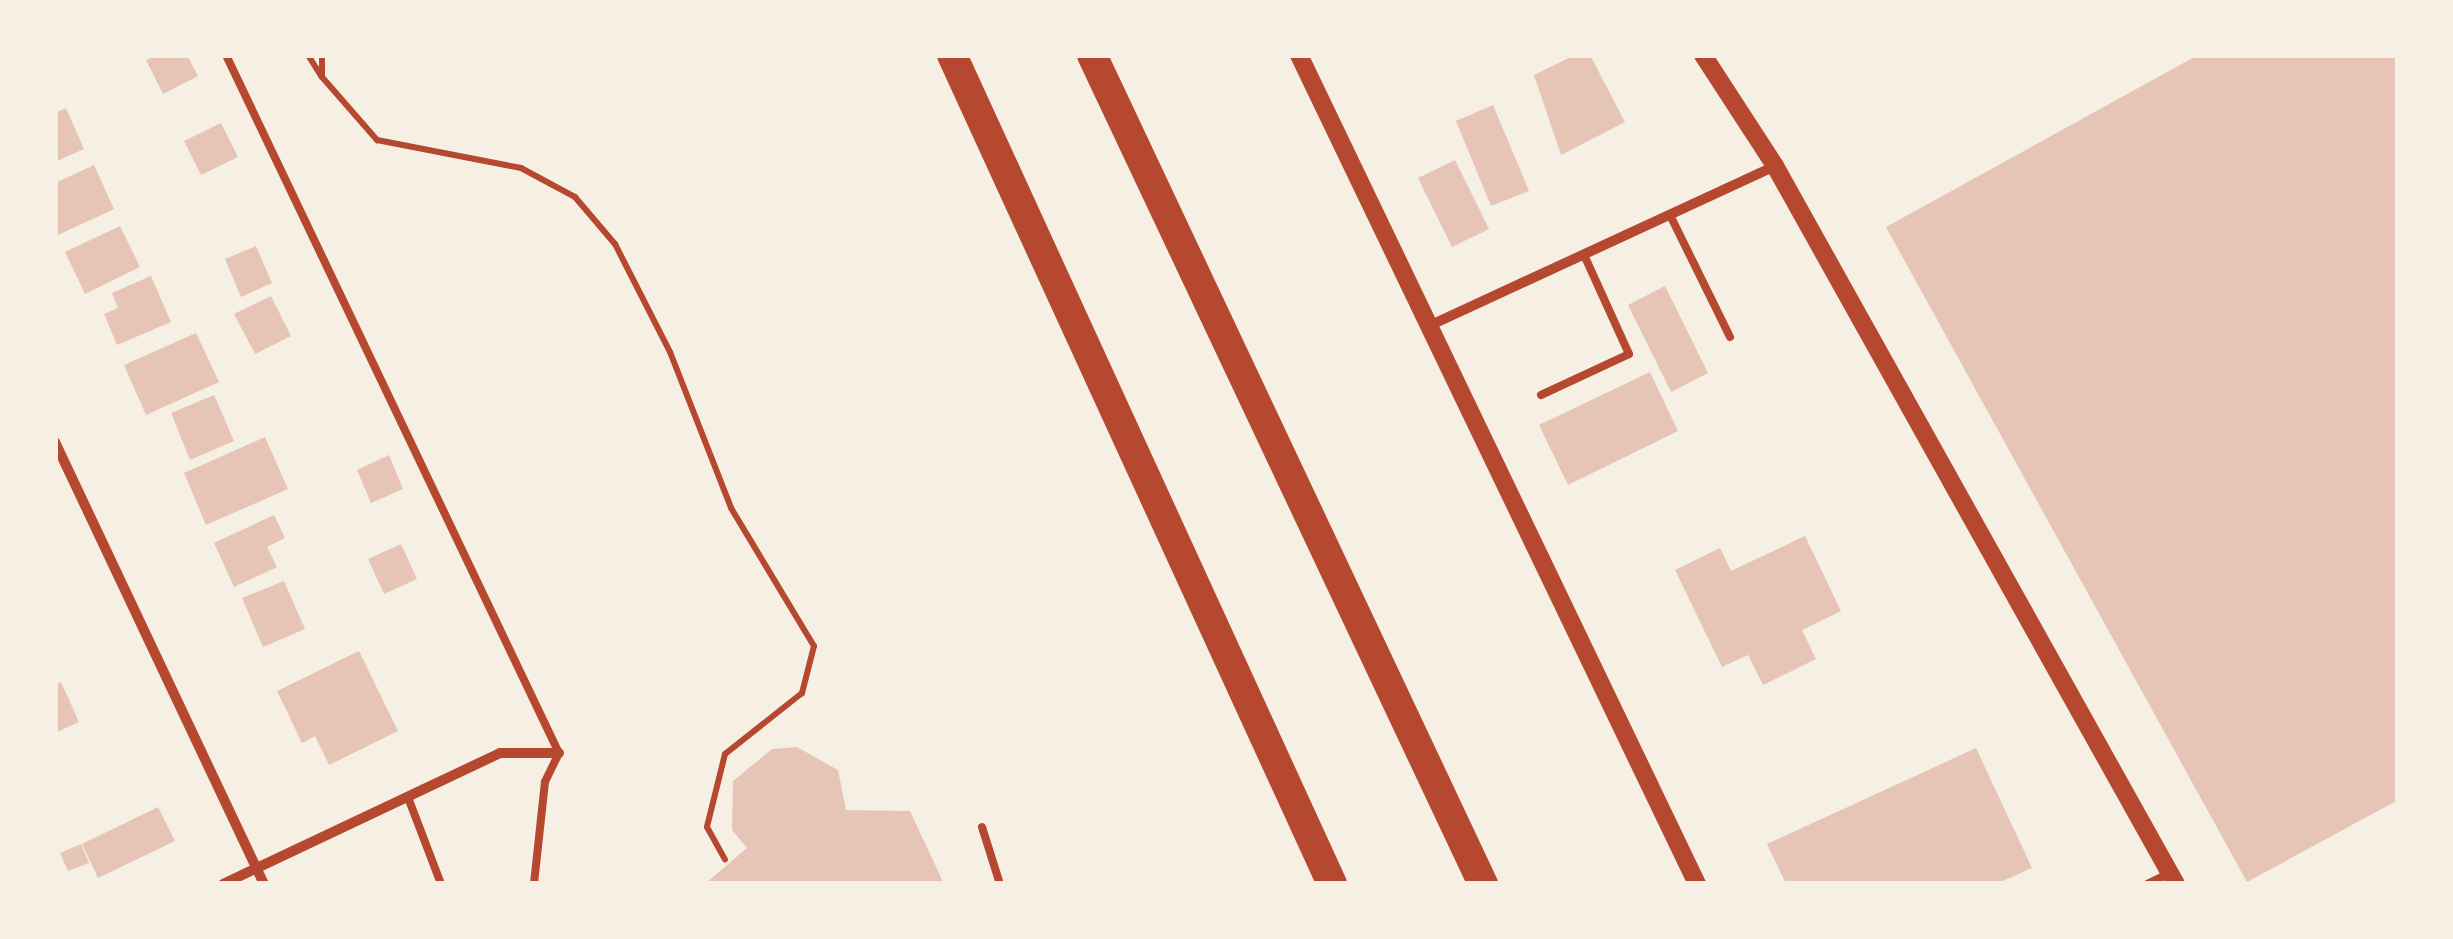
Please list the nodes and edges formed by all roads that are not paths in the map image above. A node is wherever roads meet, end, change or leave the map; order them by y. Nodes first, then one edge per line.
1 (226, 55) edge
2 (952, 55) edge
3 (1092, 55) edge
4 (1299, 55) edge
5 (1703, 55) edge
6 (1775, 166) junction
7 (1670, 215) junction
8 (1584, 255) junction
9 (1432, 326) junction
10 (1730, 337) dead end
11 (1542, 395) dead end
12 (55, 442) edge
13 (559, 753) junction
14 (409, 800) junction
15 (982, 827) dead end
16 (257, 868) junction
17 (2173, 879) edge
18 (223, 884) edge
19 (264, 884) edge
20 (441, 884) edge
21 (534, 884) edge
22 (1000, 884) edge
23 (1332, 884) edge
24 (1483, 884) edge
25 (1697, 884) edge
26 (2147, 884) edge

1 - 13 lane
2 - 23 highway
3 - 24 highway
4 - 9 street
5 - 6 street
6 - 7 street
6 - 17 street
7 - 8 street
7 - 10 lane
8 - 9 street
8 - 11 lane
9 - 25 street
12 - 16 street
13 - 14 street
13 - 21 lane
14 - 16 street
14 - 20 lane
15 - 22 lane
16 - 18 street
16 - 19 street
17 - 26 lane

